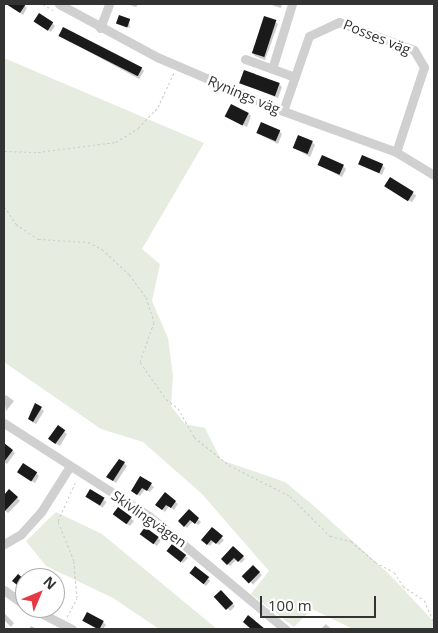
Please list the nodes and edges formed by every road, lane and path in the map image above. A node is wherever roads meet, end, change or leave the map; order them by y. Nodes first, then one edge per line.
1 (59, 4) edge
2 (108, 4) edge
3 (292, 4) edge
4 (100, 28) junction
5 (246, 59) dead end
6 (272, 69) junction
7 (174, 73) dead end
8 (295, 77) junction
9 (283, 111) junction
10 (4, 151) edge
11 (396, 152) junction
12 (434, 175) edge
13 (4, 206) edge
14 (4, 423) edge
15 (70, 466) junction
16 (80, 473) junction
17 (4, 544) edge
18 (4, 590) edge
19 (15, 598) edge
20 (51, 618) edge
21 (434, 622) edge
22 (68, 627) edge
23 (285, 629) edge

1 - 4 street, Rynings väg
2 - 4 street
3 - 6 street
4 - 9 street, Rynings väg
5 - 6 street
6 - 8 street
7 - 10 path
8 - 9 street, Posses väg
8 - 11 street, Posses väg
9 - 11 street, Rynings väg
11 - 12 street, Rynings väg
13 - 21 path
14 - 15 street, Skivlingvägen
15 - 16 street, Skivlingvägen
15 - 17 street
16 - 22 path
16 - 23 street, Skivlingvägen
18 - 19 street
20 - 22 street

